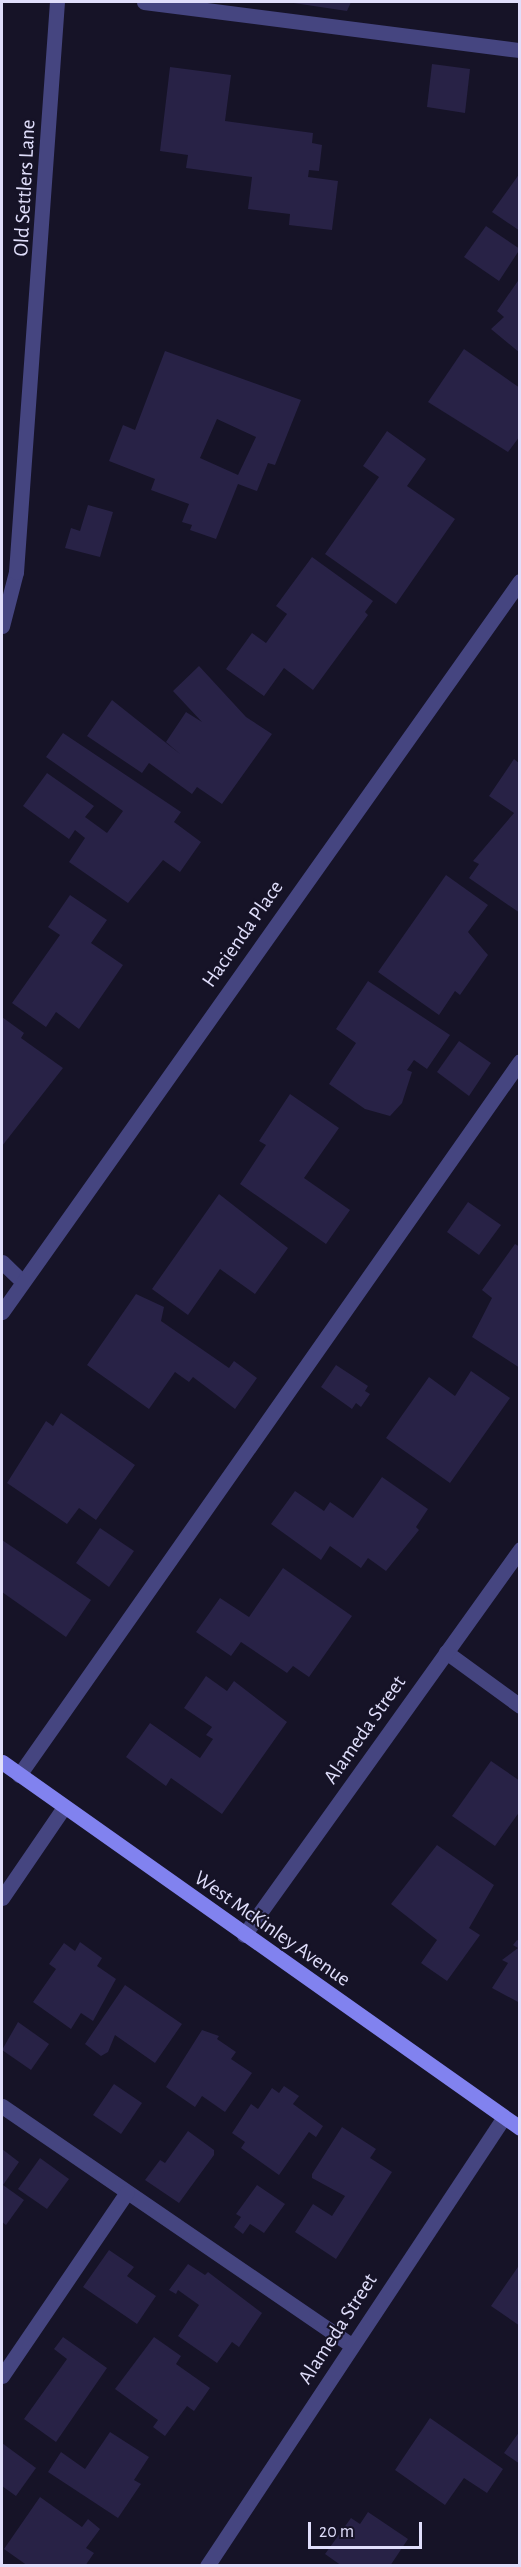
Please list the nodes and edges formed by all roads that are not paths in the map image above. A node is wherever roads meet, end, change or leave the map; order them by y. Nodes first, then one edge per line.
1 (57, 2) edge
2 (144, 2) edge
3 (519, 51) edge
4 (519, 581) edge
5 (2, 626) edge
6 (519, 1061) edge
7 (2, 1262) edge
8 (22, 1281) junction
9 (2, 1312) edge
10 (519, 1549) edge
11 (446, 1652) junction
12 (519, 1706) edge
13 (2, 1762) edge
14 (19, 1775) junction
15 (63, 1807) junction
16 (2, 1898) edge
17 (244, 1935) junction
18 (2, 2106) edge
19 (504, 2117) junction
20 (519, 2128) edge
21 (127, 2192) junction
22 (352, 2346) junction
23 (2, 2376) edge
24 (207, 2565) edge

1 - 5 street, Old Settlers Lane
2 - 3 street
4 - 8 street, Hacienda Place
6 - 14 street
7 - 8 street
8 - 9 street, Hacienda Place
10 - 11 street, Alameda Street
11 - 12 street
11 - 17 street, Alameda Street
13 - 14 main road, West McKinley Avenue
14 - 15 main road, West McKinley Avenue
15 - 16 street
15 - 17 main road, West McKinley Avenue
17 - 19 main road, West McKinley Avenue
18 - 21 street
19 - 20 main road, West McKinley Avenue
19 - 22 street, Alameda Street
21 - 22 street
21 - 23 street
22 - 24 street, Alameda Street

